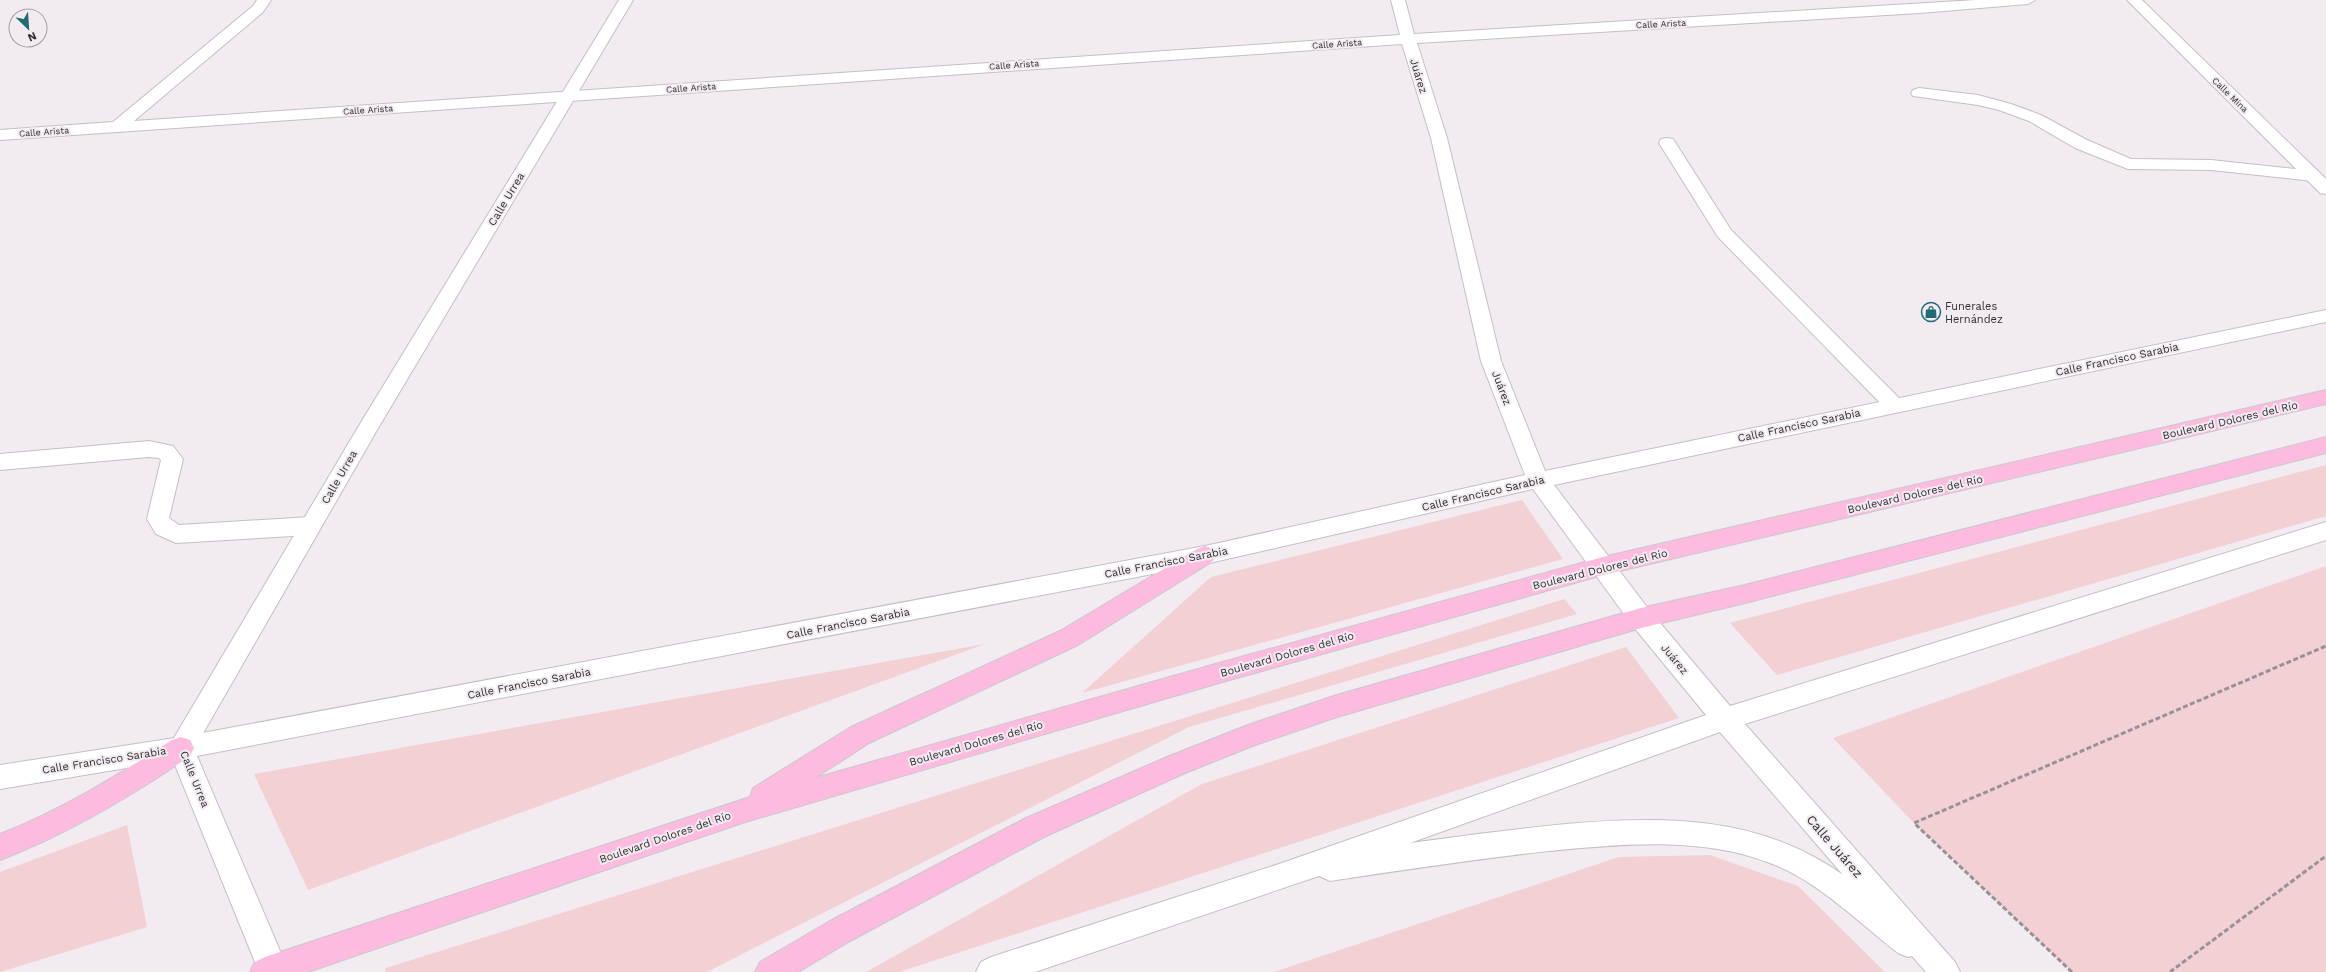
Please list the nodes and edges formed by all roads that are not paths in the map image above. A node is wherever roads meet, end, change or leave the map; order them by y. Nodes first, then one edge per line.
1 (264, 0) edge
2 (626, 0) edge
3 (1398, 0) edge
4 (2028, 0) edge
5 (2134, 0) edge
6 (1408, 39) junction
7 (1919, 93) dead end
8 (568, 96) junction
9 (117, 127) junction
10 (0, 135) edge
11 (1667, 144) dead end
12 (2313, 176) junction
13 (2326, 189) edge
14 (2326, 316) edge
15 (2326, 397) edge
16 (1894, 404) junction
17 (2326, 445) edge
18 (0, 462) edge
19 (1538, 480) junction
20 (310, 526) junction
21 (2326, 531) edge
22 (1205, 555) junction
23 (1603, 566) junction
24 (1641, 618) junction
25 (1726, 719) junction
26 (181, 748) junction
27 (0, 776) edge
28 (742, 810) junction
29 (0, 847) edge
30 (1282, 876) junction
31 (271, 971) edge
32 (770, 972) edge
33 (991, 972) edge
34 (1945, 972) edge

1 - 9 street
2 - 8 street, Calle Urrea
3 - 6 street, Juárez
4 - 6 street, Calle Arista
5 - 12 street, Calle Mina
6 - 8 street, Calle Arista
6 - 19 street, Juárez
7 - 12 street
8 - 9 street, Calle Arista
8 - 20 street, Calle Urrea
9 - 10 street, Calle Arista
11 - 16 street
12 - 13 street, Calle Mina
14 - 16 street, Calle Francisco Sarabia
15 - 23 main road, Boulevard Dolores del Río
16 - 19 street, Calle Francisco Sarabia
17 - 24 main road
18 - 20 street
19 - 22 street, Calle Francisco Sarabia
19 - 23 street, Juárez
20 - 26 street, Calle Urrea
21 - 25 street
22 - 26 street, Calle Francisco Sarabia
22 - 28 main road
23 - 24 street, Juárez
23 - 28 main road, Boulevard Dolores del Río
24 - 25 street, Juárez
24 - 32 main road
25 - 30 street
25 - 34 street, Calle Juárez
26 - 27 street, Calle Francisco Sarabia
26 - 29 main road
26 - 31 street, Calle Urrea
28 - 31 main road, Boulevard Dolores del Río
30 - 33 street
30 - 34 street

